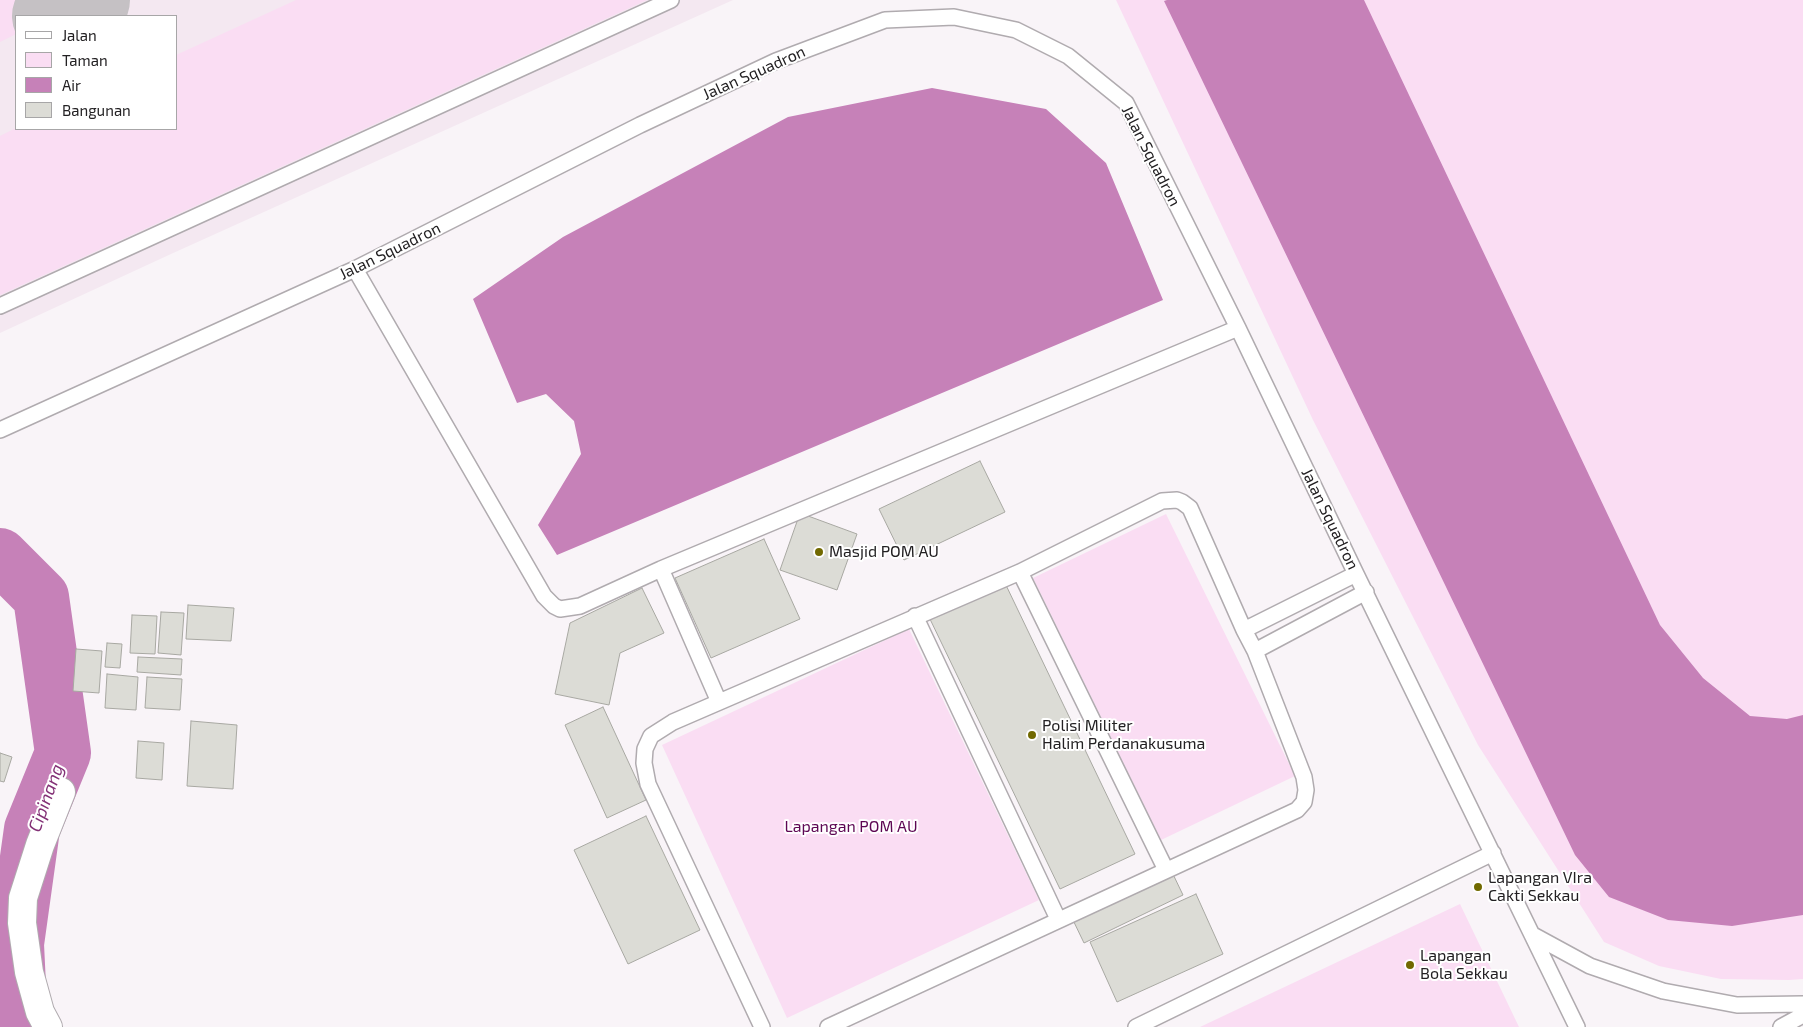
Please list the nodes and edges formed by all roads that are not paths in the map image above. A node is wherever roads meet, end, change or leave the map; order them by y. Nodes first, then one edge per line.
1 (671, 0) edge
2 (355, 269) junction
3 (0, 306) edge
4 (1238, 328) junction
5 (0, 430) edge
6 (661, 568) junction
7 (1020, 572) junction
8 (1356, 574) junction
9 (1366, 592) junction
10 (915, 616) junction
11 (1244, 630) junction
12 (1255, 651) junction
13 (719, 702) junction
14 (61, 792) dead end
15 (1493, 853) junction
16 (1166, 870) junction
17 (1058, 919) junction
18 (1533, 935) junction
19 (1803, 1004) edge
20 (1803, 1015) edge
21 (48, 1027) edge
22 (762, 1027) edge
23 (828, 1027) edge
24 (1136, 1027) edge
25 (1577, 1027) edge
26 (1781, 1027) edge

1 - 3 lane
2 - 4 lane, Jalan Squadron
2 - 5 lane, Jalan Squadron
2 - 6 lane
4 - 6 lane
4 - 8 lane, Jalan Squadron
6 - 13 lane
7 - 10 lane
7 - 11 lane
7 - 16 lane
8 - 9 lane, Jalan Squadron
8 - 11 lane
9 - 12 lane
9 - 15 lane, Jalan Squadron
10 - 13 lane
10 - 17 lane
11 - 12 lane
12 - 16 lane
13 - 22 lane
14 - 21 street
15 - 18 lane, Jalan Squadron
15 - 24 lane
16 - 17 lane
17 - 23 lane
18 - 19 lane
18 - 25 lane, Jalan Squadron
20 - 26 lane

